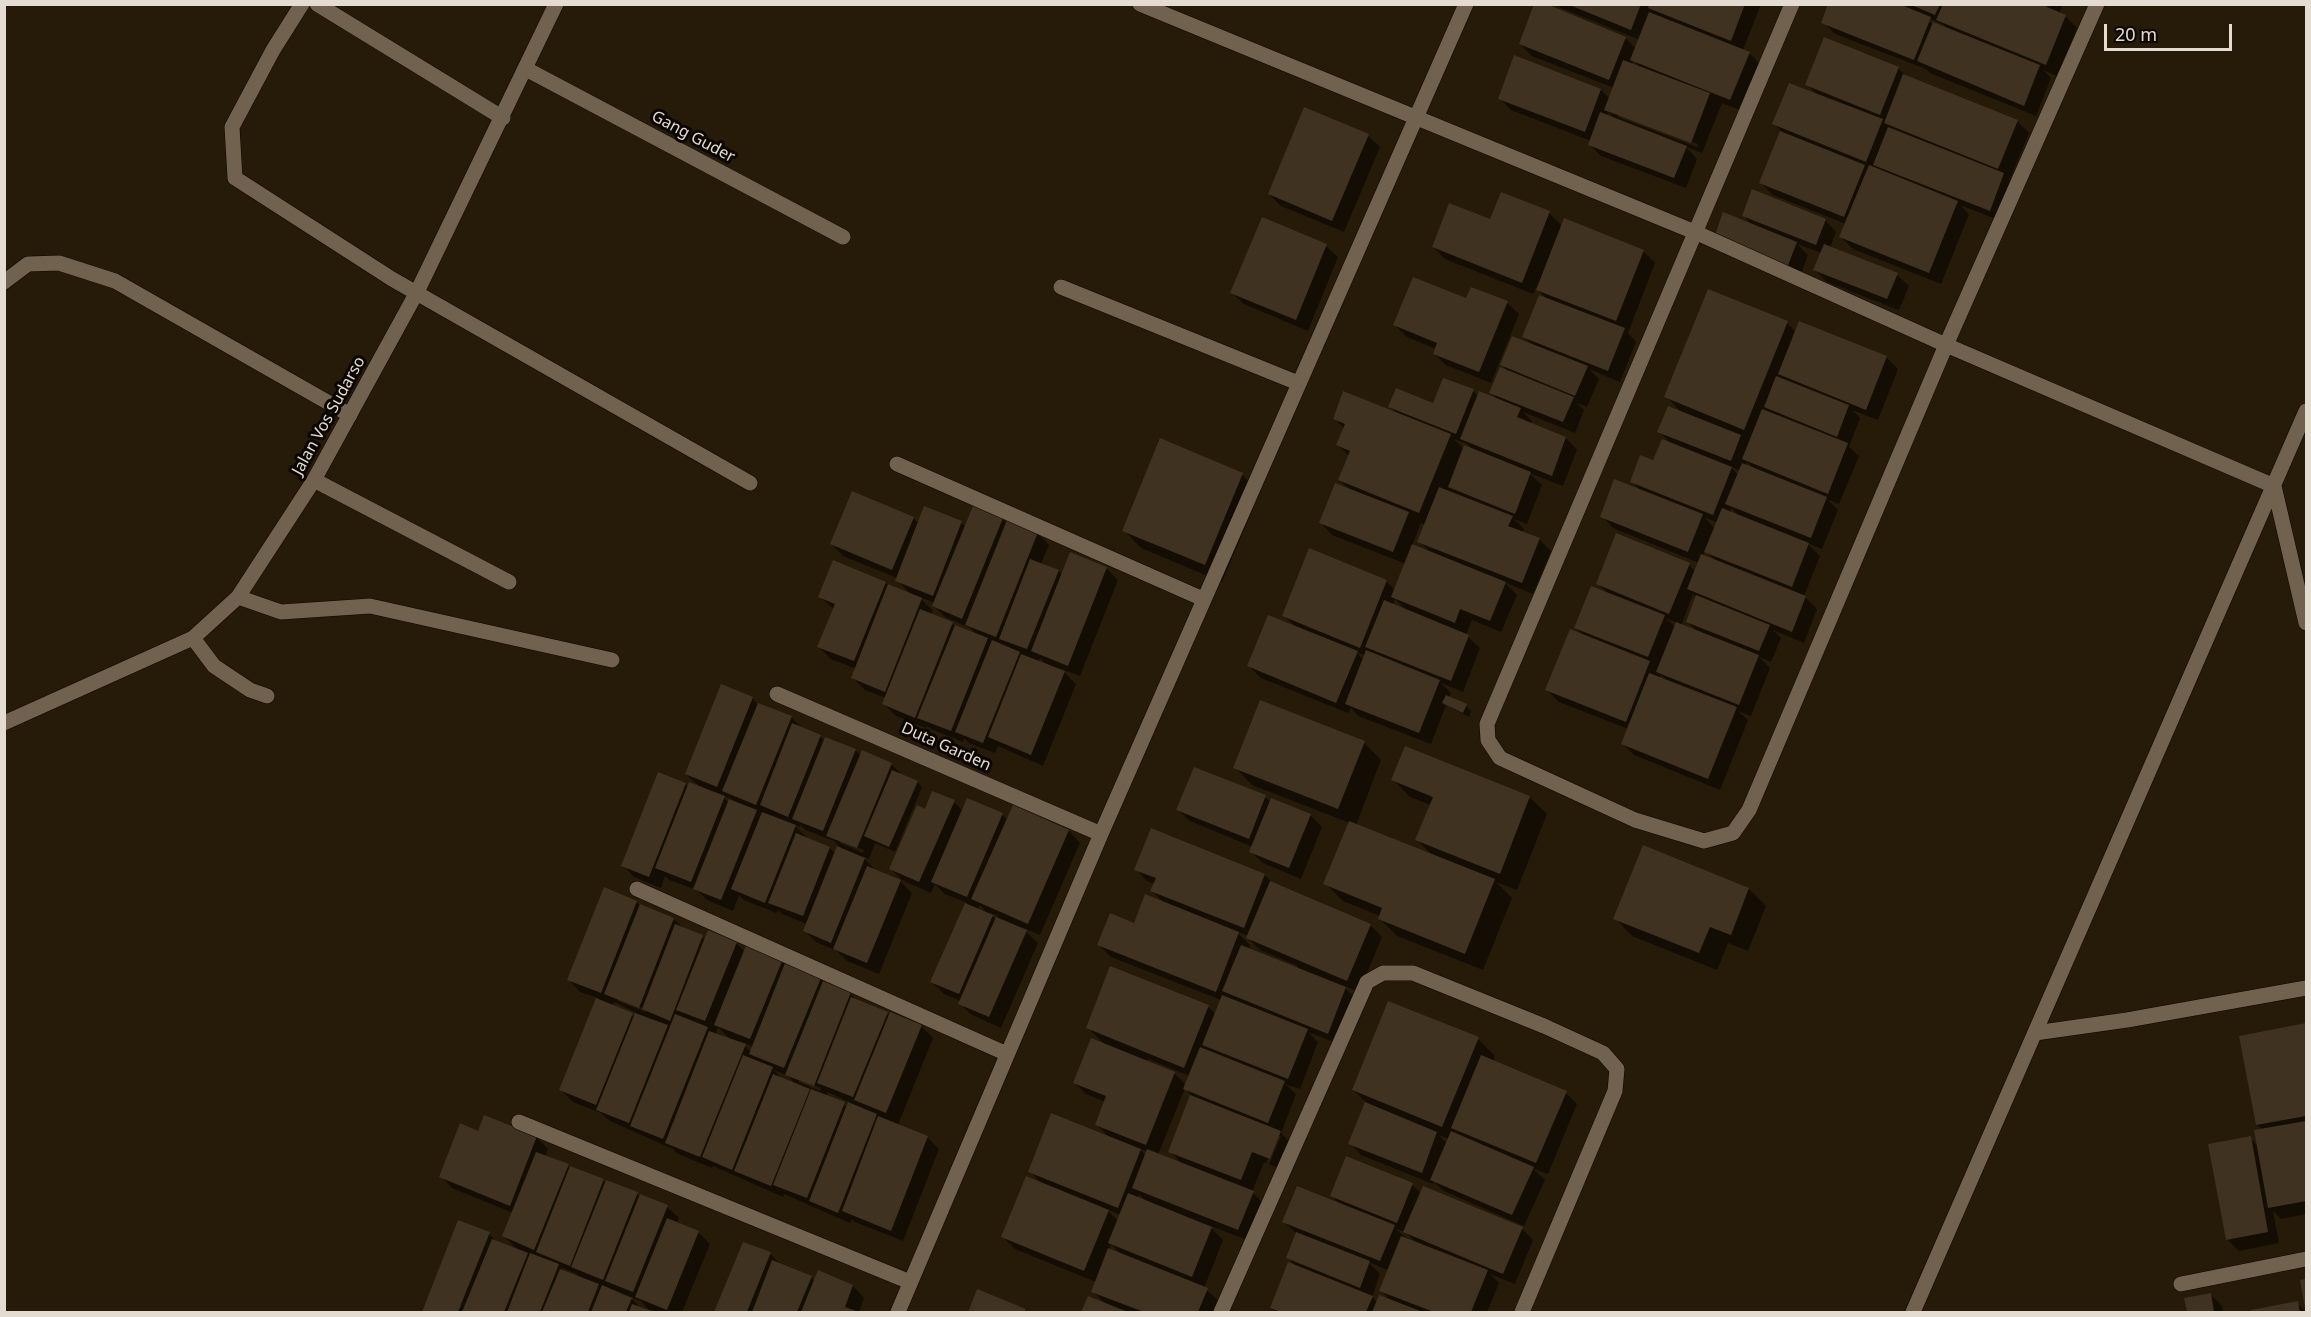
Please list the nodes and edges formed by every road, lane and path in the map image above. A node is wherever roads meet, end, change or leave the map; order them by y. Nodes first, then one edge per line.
1 (302, 4) edge
2 (317, 4) edge
3 (556, 4) edge
4 (1140, 4) edge
5 (1466, 4) edge
6 (1792, 4) edge
7 (2097, 4) edge
8 (526, 69) junction
9 (503, 118) junction
10 (1417, 120) junction
11 (1697, 233) junction
12 (843, 237) dead end
13 (4, 282) edge
14 (1061, 287) dead end
15 (417, 292) junction
16 (1946, 345) junction
17 (1298, 383) junction
18 (2307, 411) edge
19 (350, 415) junction
20 (897, 464) dead end
21 (314, 480) junction
22 (750, 483) dead end
23 (2274, 486) junction
24 (509, 582) dead end
25 (238, 597) junction
26 (1203, 599) junction
27 (2307, 623) edge
28 (193, 638) junction
29 (612, 660) dead end
30 (777, 694) dead end
31 (267, 696) dead end
32 (4, 723) edge
33 (1101, 834) junction
34 (637, 889) dead end
35 (2307, 988) edge
36 (2035, 1033) junction
37 (1007, 1054) junction
38 (519, 1122) dead end
39 (2307, 1259) edge
40 (910, 1282) junction
41 (2181, 1284) dead end
42 (898, 1312) edge
43 (1221, 1312) edge
44 (1522, 1312) edge
45 (1913, 1312) edge

1 - 15 street
2 - 9 street
3 - 8 street, Jalan Vos Sudarso
4 - 10 street
5 - 10 street
6 - 11 street
7 - 16 street
8 - 9 street, Jalan Vos Sudarso
8 - 12 street, Gang Guder
9 - 15 street, Jalan Vos Sudarso
10 - 11 street
10 - 17 street
11 - 16 street
11 - 16 street
13 - 19 street
14 - 17 street
15 - 19 street, Jalan Vos Sudarso
15 - 22 street
16 - 23 street
17 - 26 street
18 - 23 street
19 - 21 street, Jalan Vos Sudarso
20 - 26 street
21 - 24 street
21 - 25 street, Jalan Vos Sudarso
23 - 27 street
23 - 36 street
25 - 28 street, Jalan Vos Sudarso
25 - 29 street
26 - 33 street
28 - 31 street
28 - 32 street, Jalan Vos Sudarso
30 - 33 street, Duta Garden
33 - 37 street
34 - 37 street
35 - 36 street
36 - 45 street
37 - 40 street
38 - 40 street
39 - 41 street
40 - 42 street
43 - 44 street

